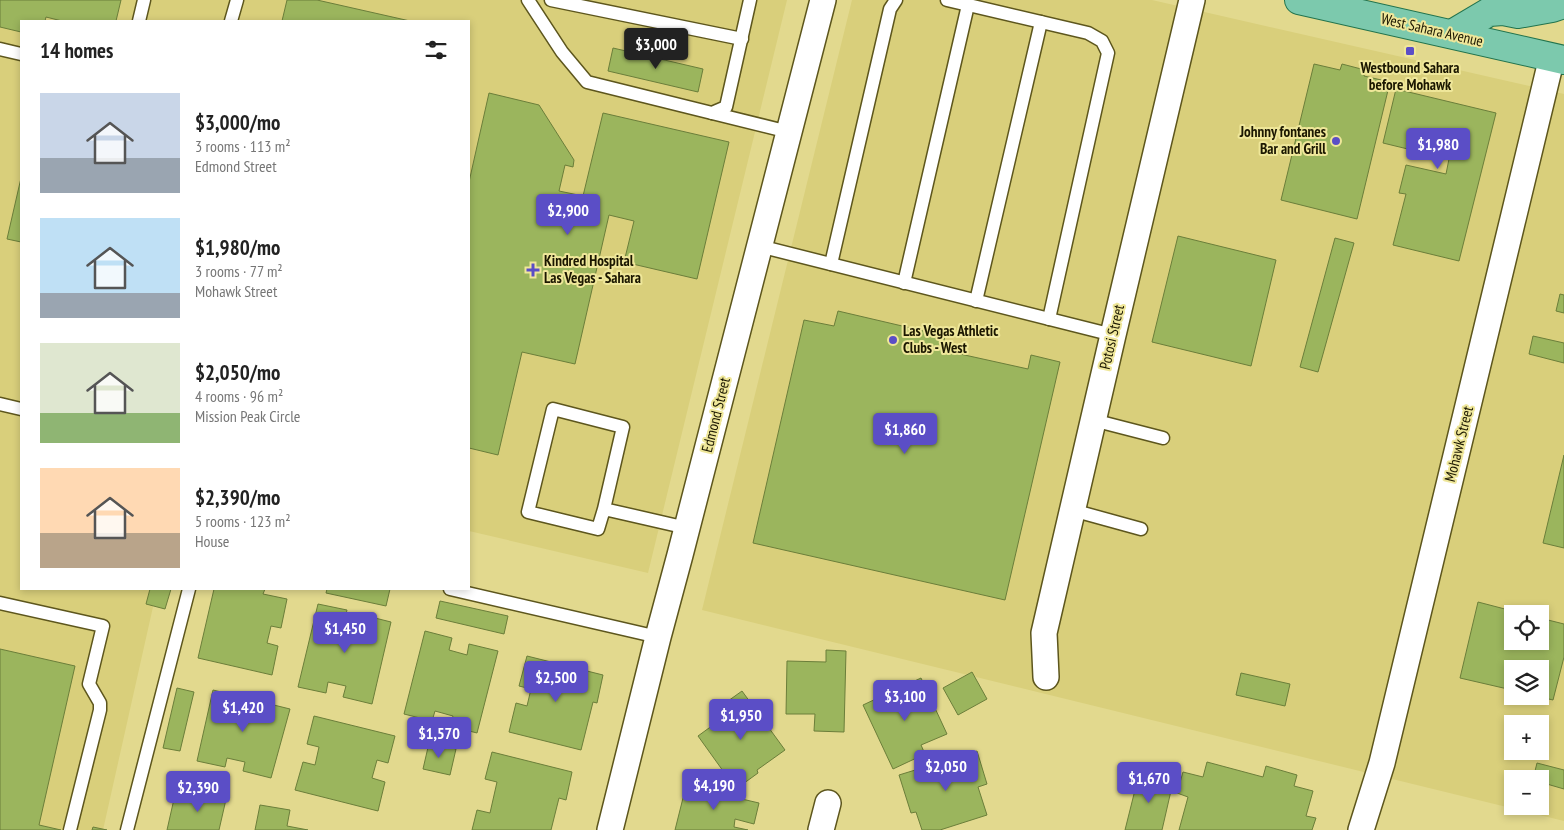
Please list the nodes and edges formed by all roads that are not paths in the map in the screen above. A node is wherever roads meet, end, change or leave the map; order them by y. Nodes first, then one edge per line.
1 (144, 0) edge
2 (236, 0) edge
3 (528, 0) edge
4 (550, 0) edge
5 (750, 0) edge
6 (822, 0) edge
7 (896, 0) edge
8 (947, 0) edge
9 (1192, 0) edge
10 (1299, 0) edge
11 (974, 4) edge
12 (1564, 4) edge
13 (139, 20) edge
14 (231, 20) edge
15 (1041, 22) junction
16 (1452, 34) junction
17 (742, 39) junction
18 (0, 49) edge
19 (1560, 52) edge
20 (20, 54) edge
21 (712, 113) junction
22 (789, 132) junction
23 (759, 246) junction
24 (831, 264) junction
25 (904, 283) junction
26 (976, 301) junction
27 (1049, 319) junction
28 (1112, 335) junction
29 (0, 404) edge
30 (20, 409) edge
31 (1093, 420) junction
32 (1163, 438) dead end
33 (604, 508) junction
34 (1072, 510) junction
35 (687, 528) junction
36 (1141, 528) dead end
37 (189, 590) edge
38 (454, 590) edge
39 (0, 603) edge
40 (658, 637) junction
41 (1046, 677) dead end
42 (828, 803) dead end
43 (70, 830) edge
44 (127, 830) edge
45 (610, 830) edge
46 (821, 830) edge
47 (1361, 830) edge

1 - 13 lane
2 - 14 lane
3 - 21 lane
4 - 17 lane
5 - 17 lane
6 - 22 street, Edmond Street
7 - 24 lane
8 - 11 lane
9 - 28 street, Potosi Street
10 - 16 main road, West Sahara Avenue
11 - 15 lane
11 - 25 lane
12 - 16 main road
15 - 26 lane
15 - 27 lane
16 - 19 main road, West Sahara Avenue
17 - 21 lane
18 - 20 lane
19 - 47 street, Mohawk Street
21 - 22 lane
22 - 23 street, Edmond Street
23 - 24 lane
23 - 35 street, Edmond Street
24 - 25 lane
25 - 26 lane
26 - 27 lane
27 - 28 lane
28 - 31 street, Potosi Street
29 - 30 lane
31 - 32 lane
31 - 34 street, Potosi Street
33 - 33 lane
33 - 35 lane
34 - 36 lane
34 - 41 street, Potosi Street
35 - 40 street, Edmond Street
37 - 44 lane
38 - 40 lane
39 - 43 lane
40 - 45 street, Edmond Street
42 - 46 street

